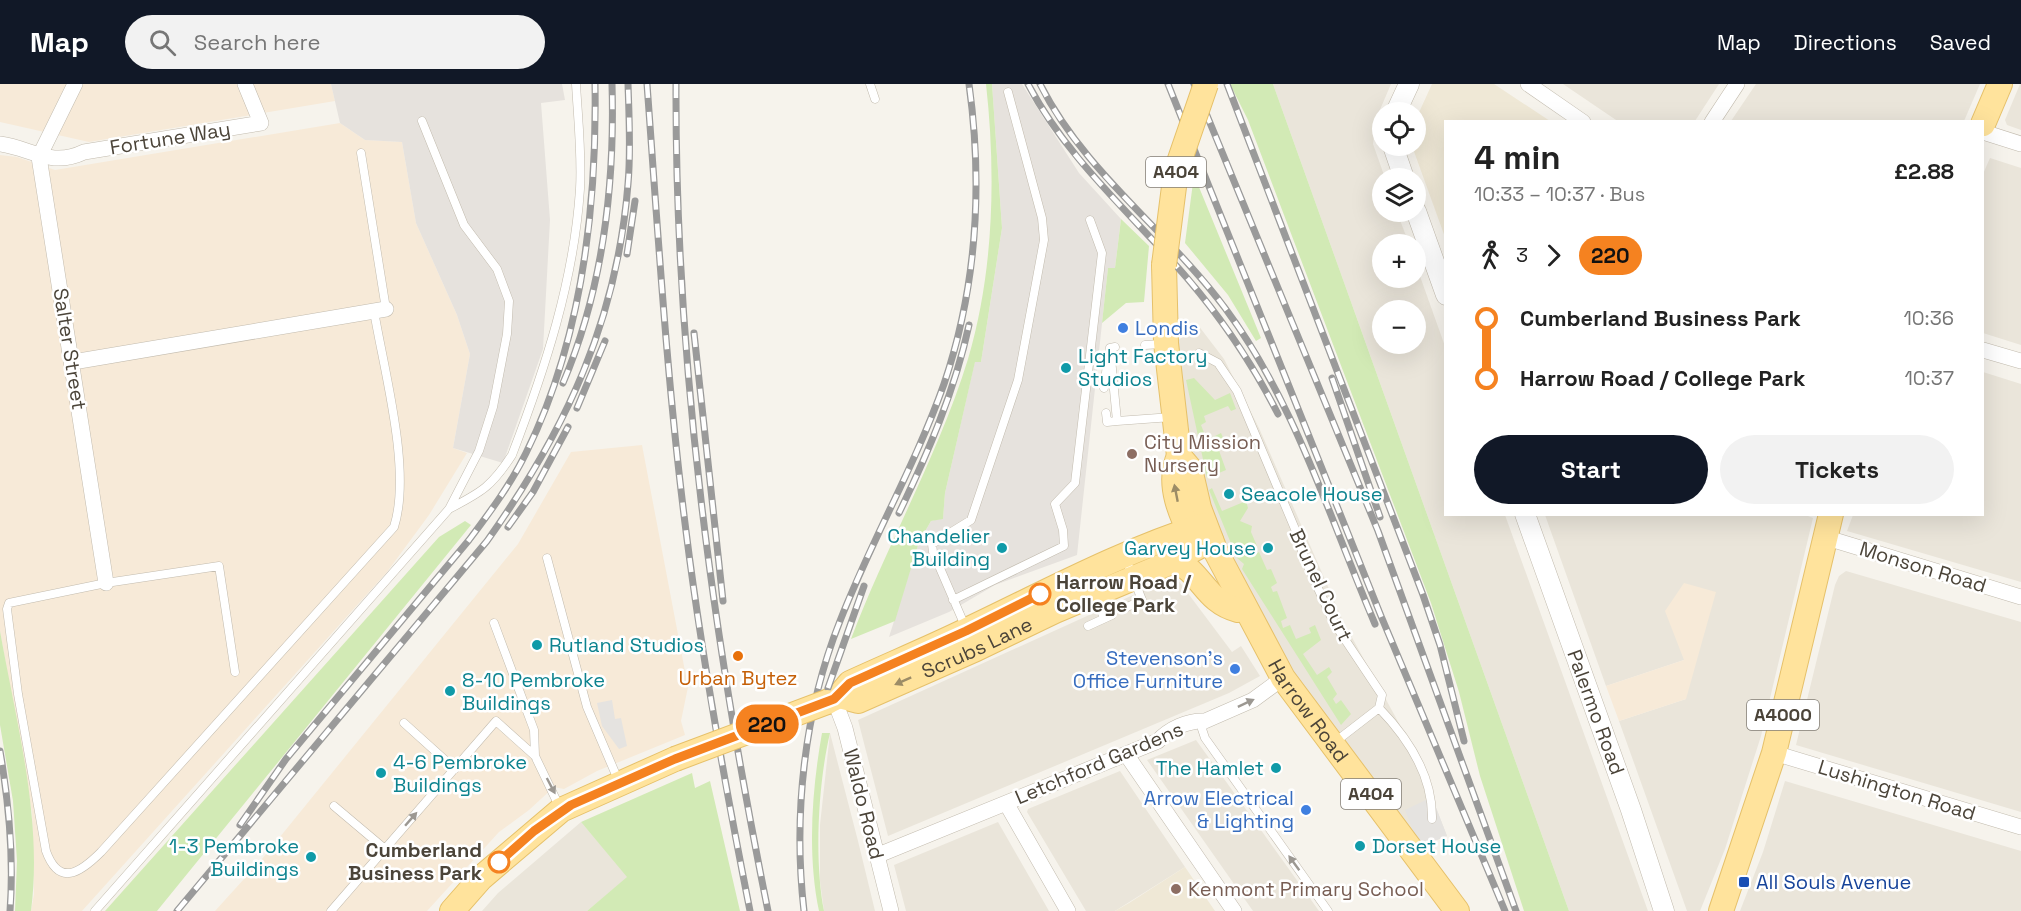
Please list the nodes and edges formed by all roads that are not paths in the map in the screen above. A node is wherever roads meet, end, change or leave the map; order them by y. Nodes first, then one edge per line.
1 (75, 84) edge
2 (246, 84) edge
3 (576, 84) edge
4 (870, 84) edge
5 (1206, 84) edge
6 (1409, 84) edge
7 (1528, 84) edge
8 (1737, 84) edge
9 (2000, 84) edge
10 (1008, 92) dead end
11 (875, 99) dead end
12 (1401, 102) edge
13 (1580, 120) edge
14 (1713, 120) edge
15 (422, 121) dead end
16 (1984, 121) edge
17 (1984, 132) edge
18 (0, 144) edge
19 (2021, 144) edge
20 (361, 153) dead end
21 (39, 157) junction
22 (1090, 220) dead end
23 (1420, 222) edge
24 (1444, 289) edge
25 (380, 310) junction
26 (1984, 350) edge
27 (1199, 353) dead end
28 (2021, 361) edge
29 (73, 362) junction
30 (1104, 388) dead end
31 (1106, 413) dead end
32 (1174, 417) junction
33 (1118, 421) junction
34 (449, 509) junction
35 (1526, 516) edge
36 (1830, 516) edge
37 (1200, 535) junction
38 (1824, 537) junction
39 (547, 558) dead end
40 (1174, 560) junction
41 (1128, 567) junction
42 (106, 583) junction
43 (1090, 583) junction
44 (2021, 597) edge
45 (953, 600) junction
46 (1123, 609) dead end
47 (1245, 616) junction
48 (494, 623) dead end
49 (1088, 626) dead end
50 (971, 640) junction
51 (235, 672) dead end
52 (1283, 678) junction
53 (833, 699) junction
54 (1379, 708) junction
55 (1204, 721) junction
56 (404, 723) dead end
57 (1333, 743) junction
58 (1774, 753) junction
59 (1126, 754) junction
60 (535, 756) junction
61 (455, 768) junction
62 (620, 783) junction
63 (1006, 803) junction
64 (334, 806) dead end
65 (561, 810) junction
66 (1432, 819) dead end
67 (2021, 827) edge
68 (385, 849) junction
69 (876, 856) junction
70 (95, 911) edge
71 (331, 911) edge
72 (452, 911) edge
73 (891, 911) edge
74 (1068, 911) edge
75 (1234, 911) edge
76 (1328, 911) edge
77 (1457, 911) edge
78 (1664, 911) edge
79 (1721, 911) edge

1 - 21 street
2 - 21 street, Fortune Way
3 - 34 lane
4 - 11 lane
5 - 32 main road, Harrow Road / A404, bridge
6 - 12 street
7 - 13 street
8 - 14 street
9 - 16 main road
10 - 45 lane
15 - 34 lane
17 - 19 street
18 - 21 street
20 - 25 lane
21 - 29 street, Salter Street
22 - 45 lane
23 - 24 street
25 - 29 street
25 - 42 lane
26 - 28 street
27 - 54 lane, Brunel Court
29 - 42 street, Salter Street
30 - 33 lane
31 - 33 lane
32 - 33 lane
32 - 37 main road, Harrow Road / A404
34 - 70 lane
35 - 78 street, Palermo Road
36 - 38 main road, A4000
37 - 40 main road, Scrubs Lane
37 - 41 main road, Scrubs Lane
37 - 47 main road, Harrow Road / A404
38 - 44 street, Monson Road
38 - 58 main road, A4000
39 - 62 lane
40 - 41 main road, Scrubs Lane
40 - 47 main road
41 - 43 main road, Scrubs Lane
41 - 46 lane
42 - 51 lane
43 - 49 lane
43 - 50 main road, Scrubs Lane
45 - 50 lane
47 - 52 main road, Harrow Road / A404
48 - 60 lane
50 - 53 main road, Scrubs Lane
55 -> 52 street, Letchford Gardens
52 - 57 main road, Harrow Road / A404
53 - 62 main road, Scrubs Lane, bridge
53 - 69 street, Waldo Road
54 - 57 lane
54 - 66 lane
55 - 59 street, Letchford Gardens
76 -> 55 lane
56 - 61 lane
57 - 77 main road, Harrow Road / A404
58 - 67 street, Lushington Road
58 - 79 main road, A4000
59 - 63 street, Letchford Gardens
59 - 75 street
60 - 61 lane
60 -> 65 lane
68 -> 61 lane
62 - 65 main road, Scrubs Lane
63 - 69 street, Letchford Gardens
63 - 74 street
64 - 68 lane
65 - 72 main road, Scrubs Lane
68 - 71 lane
69 - 73 street, Waldo Road

